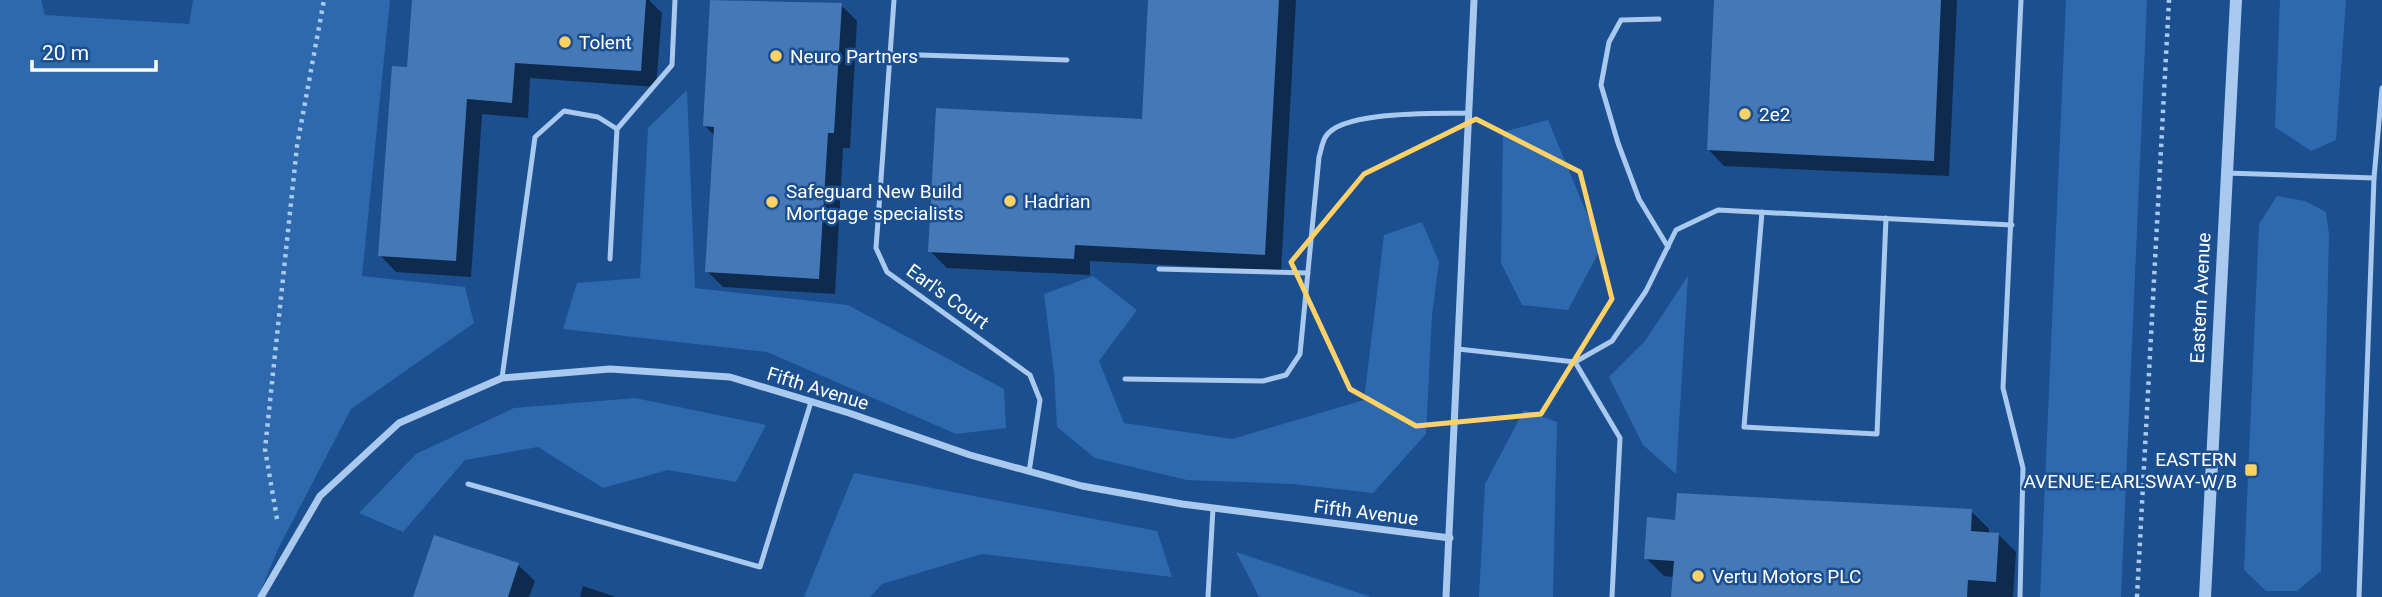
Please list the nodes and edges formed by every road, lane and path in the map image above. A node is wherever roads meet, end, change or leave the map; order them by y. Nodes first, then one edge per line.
1 (324, 0) edge
2 (675, 0) edge
3 (894, 0) edge
4 (1474, 0) edge
5 (2021, 0) edge
6 (2169, 0) edge
7 (2236, 0) edge
8 (1659, 19) dead end
9 (890, 54) junction
10 (1067, 60) dead end
11 (2382, 88) edge
12 (1469, 113) junction
13 (617, 129) junction
14 (2226, 173) junction
15 (2374, 178) junction
16 (1762, 212) junction
17 (1886, 218) junction
18 (2012, 225) junction
19 (1668, 247) junction
20 (610, 259) dead end
21 (1159, 269) dead end
22 (1307, 274) junction
23 (1458, 349) junction
24 (1575, 362) junction
25 (502, 378) junction
26 (1125, 379) dead end
27 (811, 402) junction
28 (1029, 472) junction
29 (468, 484) dead end
30 (1213, 508) junction
31 (1450, 538) junction
32 (284, 558) junction
33 (261, 597) edge
34 (1208, 597) edge
35 (1446, 597) edge
36 (1612, 597) edge
37 (2020, 597) edge
38 (2137, 597) edge
39 (2205, 597) edge
40 (2359, 597) edge

1 - 32 path
2 - 13 lane
3 - 9 lane, Earl's Court
4 - 12 street
5 - 18 lane
6 - 38 path
7 - 14 street, Eastern Avenue
8 - 19 lane
9 - 10 lane
9 - 28 lane, Earl's Court
11 - 15 lane
12 - 22 lane
12 - 23 street
13 - 20 lane
13 - 25 lane
14 - 15 lane
14 - 39 street, Eastern Avenue
15 - 40 lane
16 - 17 lane
16 - 17 lane
16 - 19 lane
17 - 18 lane
18 - 37 lane
19 - 24 lane
21 - 22 lane
22 - 26 lane
23 - 24 lane
23 - 31 street
24 - 36 lane
25 - 27 street, Fifth Avenue
25 - 32 street, Fifth Avenue
27 - 28 street, Fifth Avenue
27 - 29 lane
28 - 30 street, Fifth Avenue
30 - 31 street, Fifth Avenue
30 - 34 lane
31 - 35 street
32 - 33 street, Fifth Avenue

